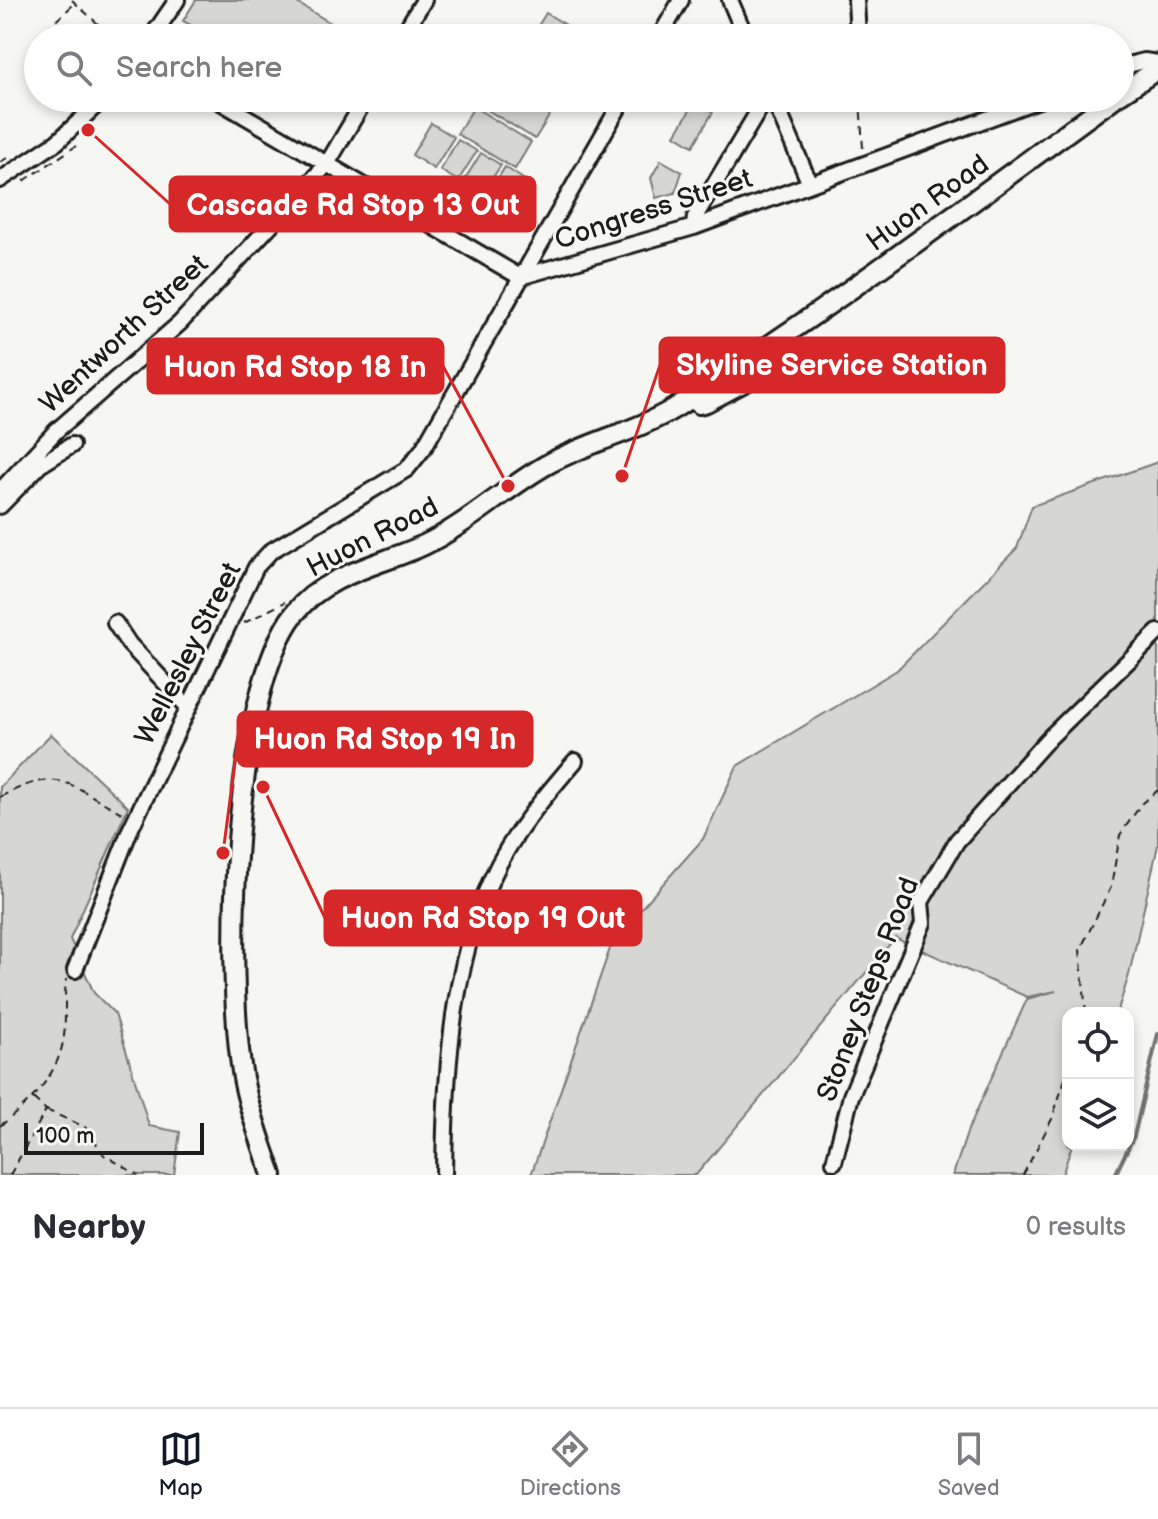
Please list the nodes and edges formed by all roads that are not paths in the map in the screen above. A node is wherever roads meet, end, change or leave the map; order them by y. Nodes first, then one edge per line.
1 (177, 0) edge
2 (424, 0) edge
3 (681, 0) edge
4 (730, 0) edge
5 (856, 0) edge
6 (161, 24) edge
7 (404, 24) edge
8 (667, 24) edge
9 (740, 24) edge
10 (857, 24) edge
11 (1134, 64) edge
12 (1158, 66) edge
13 (1134, 84) edge
14 (89, 112) edge
15 (238, 112) edge
16 (358, 112) edge
17 (616, 112) edge
18 (758, 112) edge
19 (779, 112) edge
20 (1007, 112) edge
21 (1095, 112) edge
22 (327, 164) junction
23 (0, 180) edge
24 (810, 184) junction
25 (694, 227) junction
26 (520, 277) junction
27 (803, 353) dead end
28 (689, 399) junction
29 (72, 445) dead end
30 (0, 491) edge
31 (0, 506) edge
32 (115, 623) dead end
33 (1158, 632) edge
34 (187, 706) junction
35 (575, 761) dead end
36 (70, 973) road end
37 (834, 1162) dead end
38 (272, 1175) edge
39 (444, 1175) edge

1 - 6 street
2 - 7 street
3 - 8 street
4 - 9 street
5 - 10 street
11 - 12 street
12 - 13 main road
14 - 23 street
15 - 22 street
16 - 22 street, Wentworth Street
17 - 26 street, Wellesley Street
18 - 25 street
19 - 24 street
20 - 24 street, Congress Street
21 - 28 main road, Huon Road
22 - 26 street
22 - 30 street, Wentworth Street
24 - 25 street, Congress Street
25 - 26 street, Congress Street
26 - 34 street, Wellesley Street
27 - 28 street, Huon Road
28 - 38 main road, Huon Road
29 - 31 street
32 - 34 street
33 - 37 street, Stoney Steps Road
34 - 36 street, Wellesley Street
35 - 39 street

